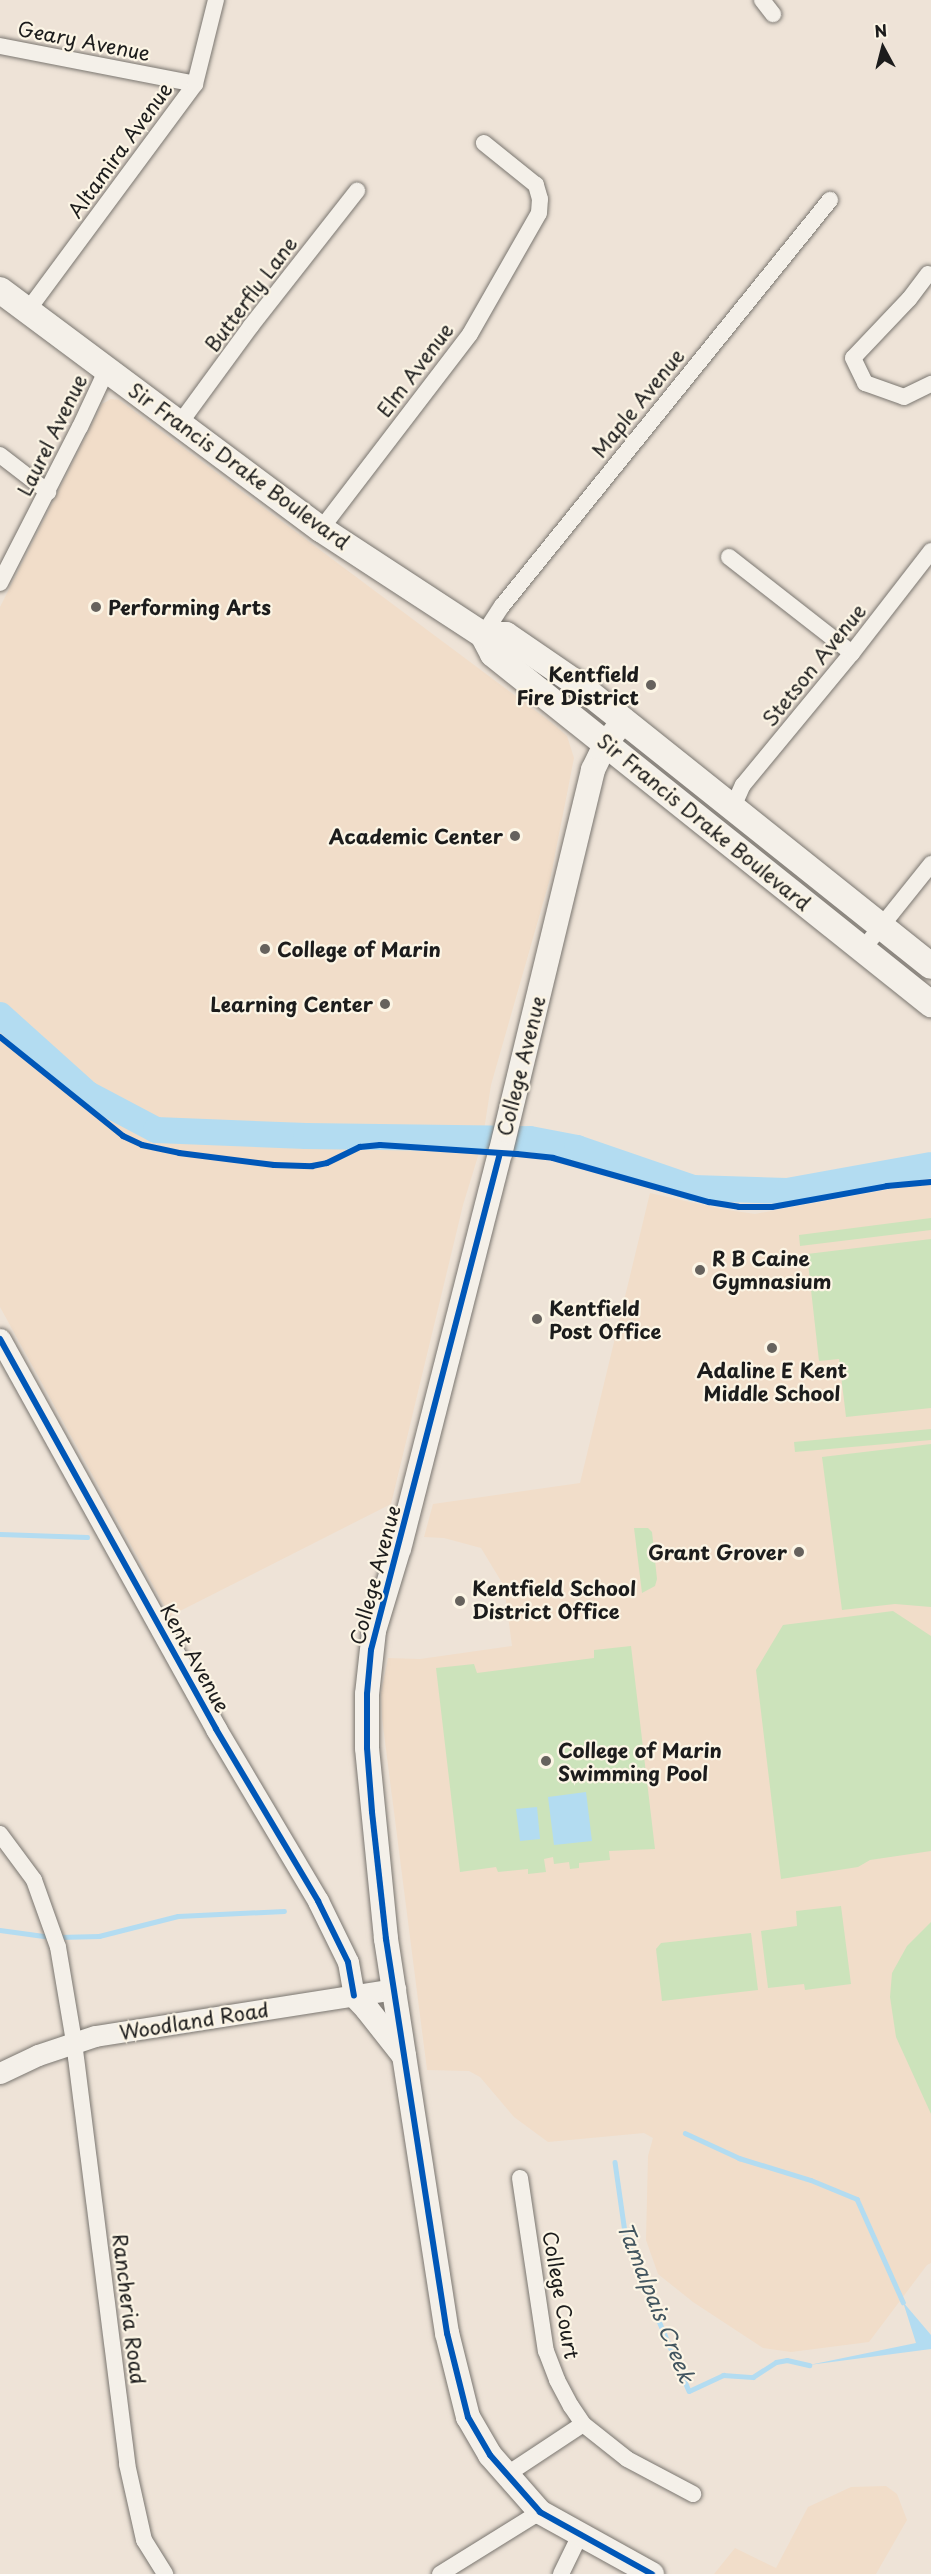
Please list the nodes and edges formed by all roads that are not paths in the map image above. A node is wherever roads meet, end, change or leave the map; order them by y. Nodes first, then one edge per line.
1 (216, 0) edge
2 (762, 0) edge
3 (773, 14) dead end
4 (0, 46) edge
5 (195, 84) junction
6 (484, 143) dead end
7 (357, 191) dead end
8 (830, 200) dead end
9 (928, 274) dead end
10 (0, 290) edge
11 (28, 310) junction
12 (107, 369) junction
13 (931, 384) edge
14 (180, 423) junction
15 (0, 455) edge
16 (48, 492) junction
17 (321, 529) junction
18 (931, 551) edge
19 (729, 557) dead end
20 (0, 582) edge
21 (483, 635) junction
22 (852, 653) junction
23 (624, 720) junction
24 (606, 743) junction
25 (733, 807) junction
26 (931, 864) edge
27 (882, 927) junction
28 (863, 949) junction
29 (931, 966) edge
30 (931, 1004) edge
31 (0, 1339) edge
32 (0, 1834) edge
33 (395, 1989) junction
34 (354, 1995) junction
35 (74, 2042) junction
36 (404, 2056) junction
37 (0, 2073) edge
38 (520, 2178) dead end
39 (583, 2424) junction
40 (506, 2475) junction
41 (693, 2494) dead end
42 (540, 2512) junction
43 (580, 2535) junction
44 (165, 2574) edge
45 (440, 2574) edge
46 (561, 2574) edge
47 (652, 2574) edge

1 - 5 street, Altamira Avenue
2 - 3 street
4 - 5 street, Geary Avenue
5 - 11 street, Altamira Avenue
6 - 17 street, Elm Avenue
7 - 14 street, Butterfly Lane
8 - 21 street, Maple Avenue
9 - 13 street
10 - 11 main road, Sir Francis Drake Boulevard
11 - 12 main road, Sir Francis Drake Boulevard
12 - 14 main road, Sir Francis Drake Boulevard
12 - 16 street, Laurel Avenue
14 - 17 main road, Sir Francis Drake Boulevard
15 - 16 street
16 - 20 street, Laurel Avenue
17 - 21 main road, Sir Francis Drake Boulevard
18 - 22 street, Stetson Avenue
19 - 22 street
21 - 23 main road, Sir Francis Drake Boulevard
21 - 24 main road, Sir Francis Drake Boulevard
22 - 25 street, Stetson Avenue
23 - 24 main road, College Avenue
23 - 25 main road, Sir Francis Drake Boulevard
24 - 28 main road, Sir Francis Drake Boulevard
24 - 33 main road, College Avenue
25 - 27 main road, Sir Francis Drake Boulevard
26 - 27 street
27 - 28 street
27 - 29 main road, Sir Francis Drake Boulevard
28 - 30 main road, Sir Francis Drake Boulevard
31 - 34 street, Kent Avenue
32 - 35 street, Rancheria Road
33 - 34 street, Woodland Road
33 - 36 main road, College Avenue
34 - 35 street, Woodland Road
34 - 36 main road
35 - 37 street, Woodland Road
35 - 44 street, Rancheria Road
36 - 40 main road, College Avenue
38 - 39 street, College Court
39 - 40 street
39 - 41 street, College Court
40 - 42 main road, College Avenue
42 - 43 main road, College Avenue
42 - 45 street
43 - 46 street
43 - 47 main road, College Avenue

